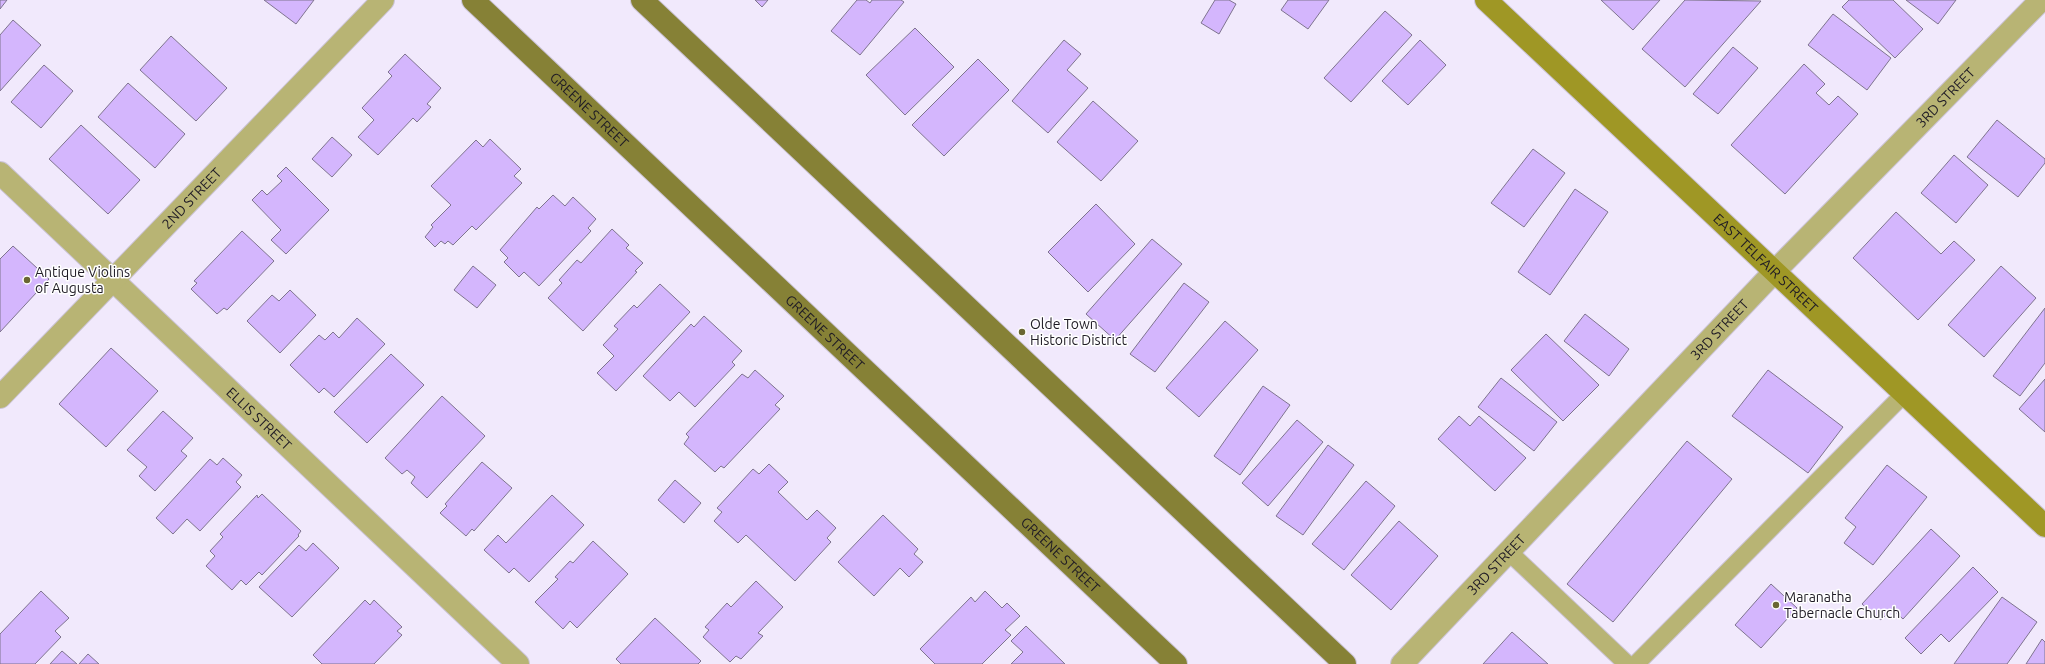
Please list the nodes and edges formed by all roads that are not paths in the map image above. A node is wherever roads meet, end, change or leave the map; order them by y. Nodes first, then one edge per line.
1 (383, 0) edge
2 (473, 0) edge
3 (642, 0) edge
4 (1486, 0) edge
5 (2041, 0) edge
6 (0, 173) edge
7 (1775, 271) junction
8 (112, 280) junction
9 (1905, 393) junction
10 (0, 397) edge
11 (2045, 526) edge
12 (1509, 552) junction
13 (518, 664) edge
14 (1176, 664) edge
15 (1345, 664) edge
16 (1402, 664) edge
17 (1627, 664) edge
18 (1636, 664) edge

1 - 8 street, 2ND STREET
2 - 14 main road, GREENE STREET
3 - 15 main road
4 - 7 street, EAST TELFAIR STREET
5 - 7 street, 3RD STREET
6 - 8 street, ELLIS STREET
7 - 9 street, EAST TELFAIR STREET
7 - 12 street, 3RD STREET
8 - 10 street, 2ND STREET
8 - 13 street, ELLIS STREET
9 - 11 street, EAST TELFAIR STREET
9 - 18 lane
12 - 16 street, 3RD STREET
12 - 17 lane

